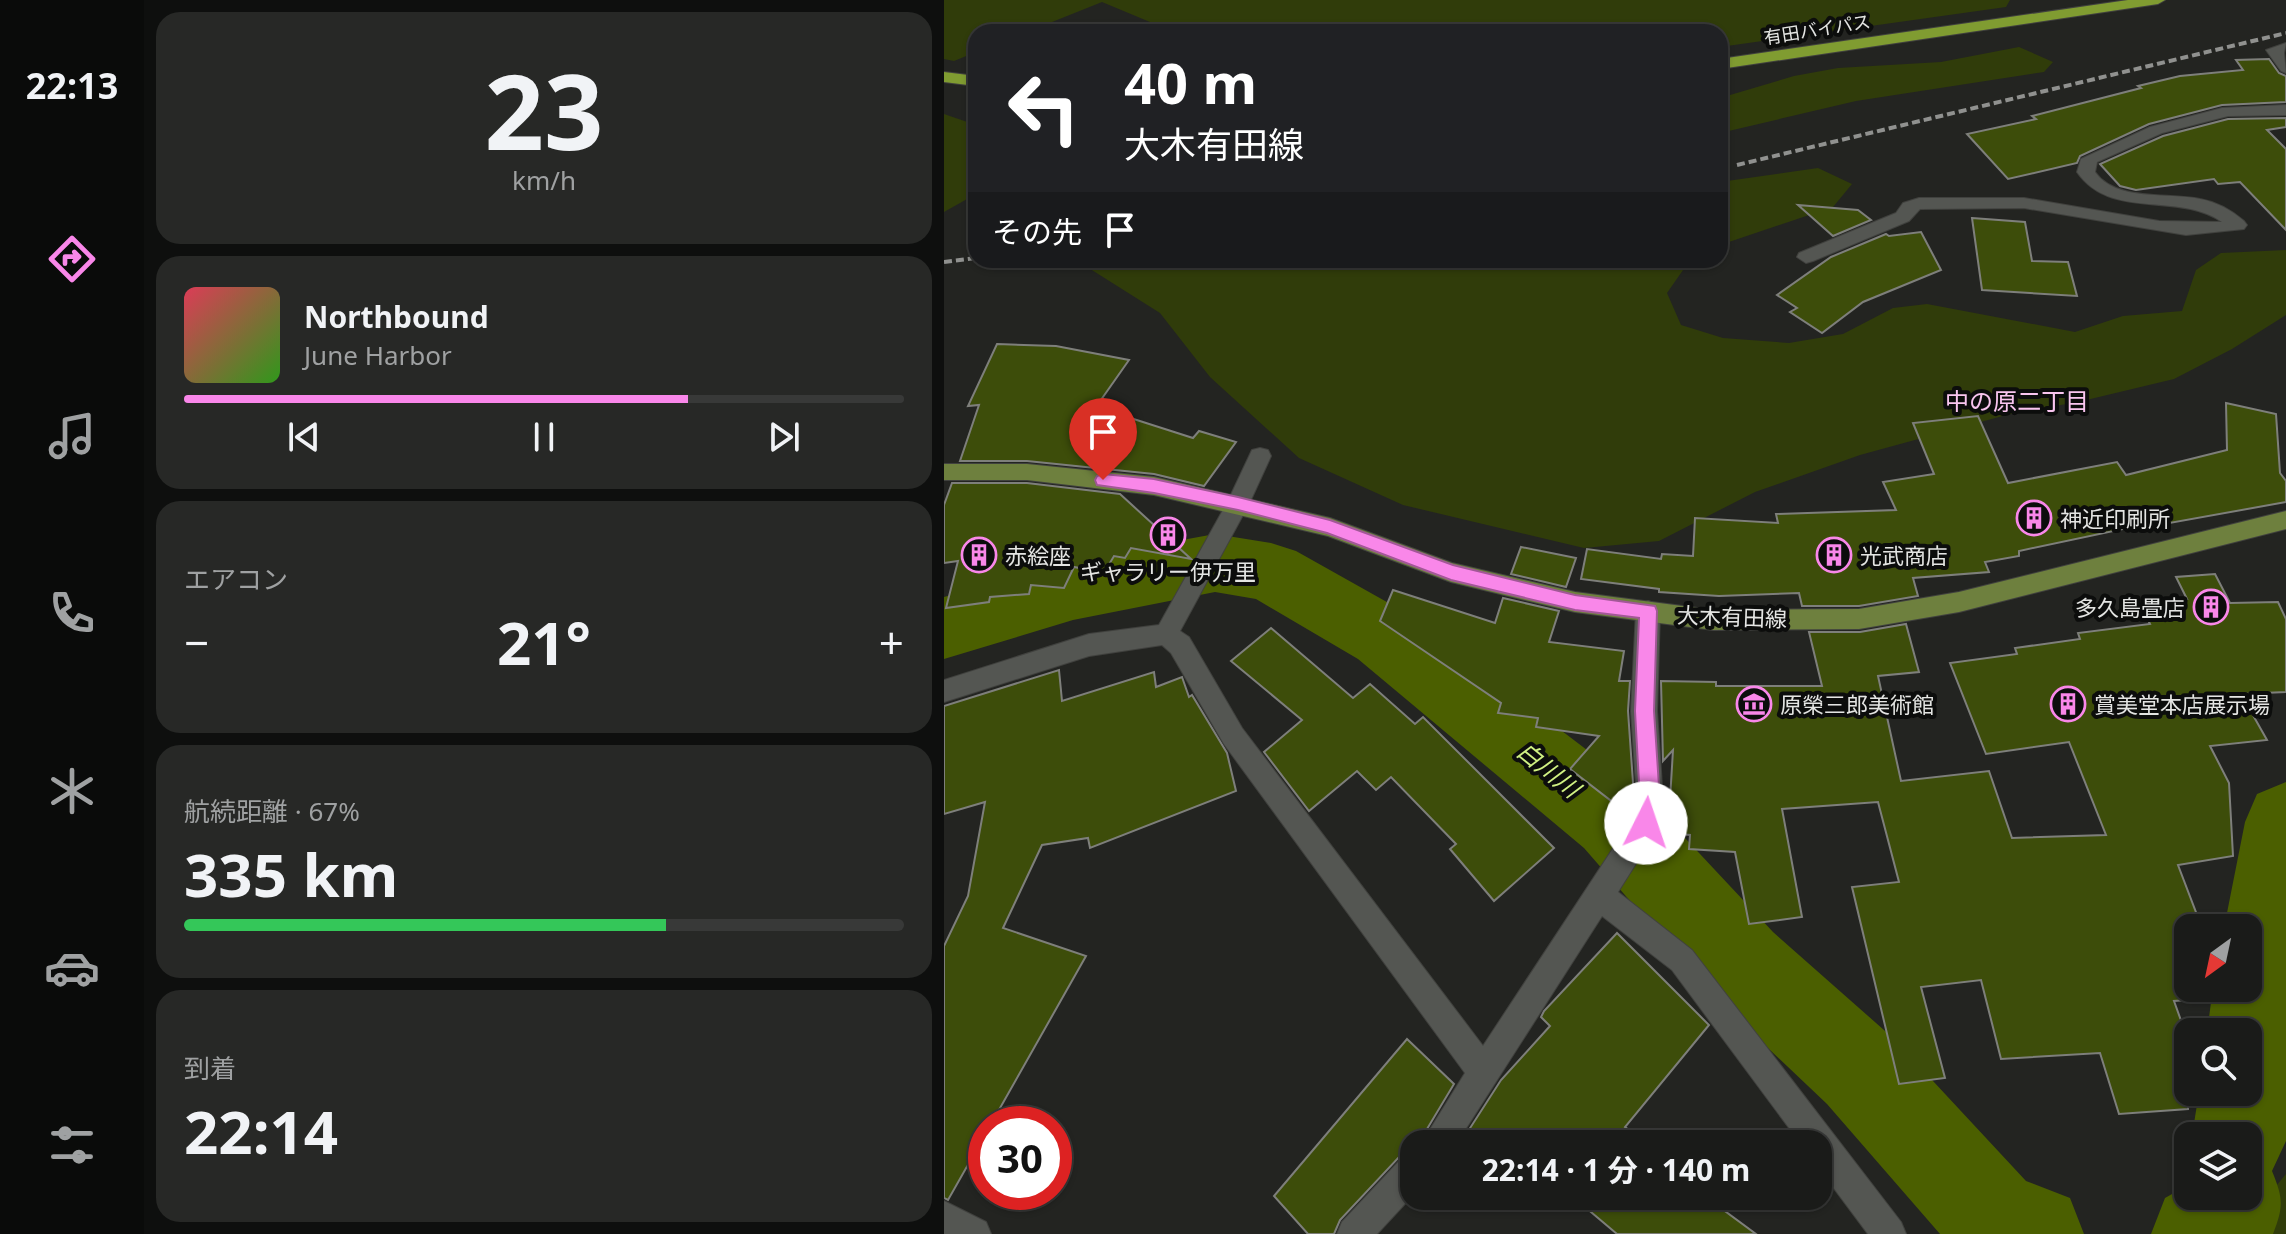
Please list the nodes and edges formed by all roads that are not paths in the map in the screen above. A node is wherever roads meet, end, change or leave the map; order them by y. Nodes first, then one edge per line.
1 (2158, 0) edge
2 (2286, 48) edge
3 (1728, 63) edge
4 (2286, 68) edge
5 (944, 77) edge
6 (968, 80) edge
7 (2286, 110) edge
8 (1806, 257) dead end
9 (1260, 456) dead end
10 (944, 472) edge
11 (1238, 504) junction
12 (2286, 520) edge
13 (1648, 611) junction
14 (1166, 634) junction
15 (944, 691) edge
16 (1599, 895) junction
17 (1483, 1071) junction
18 (1446, 1130) edge
19 (1400, 1185) edge
20 (944, 1218) edge
21 (974, 1234) edge
22 (1354, 1234) edge
23 (1889, 1234) edge

1 - 3 highway, 有田バイパス
2 - 4 street
5 - 6 highway
7 - 8 street
9 - 11 street
10 - 11 main road, 大木有田線
11 - 13 main road, 大木有田線
11 - 14 street
12 - 13 main road, 大木有田線
13 - 16 street
14 - 15 street
14 - 17 street
16 - 17 street
16 - 23 street
17 - 18 street
19 - 22 street
20 - 21 street

